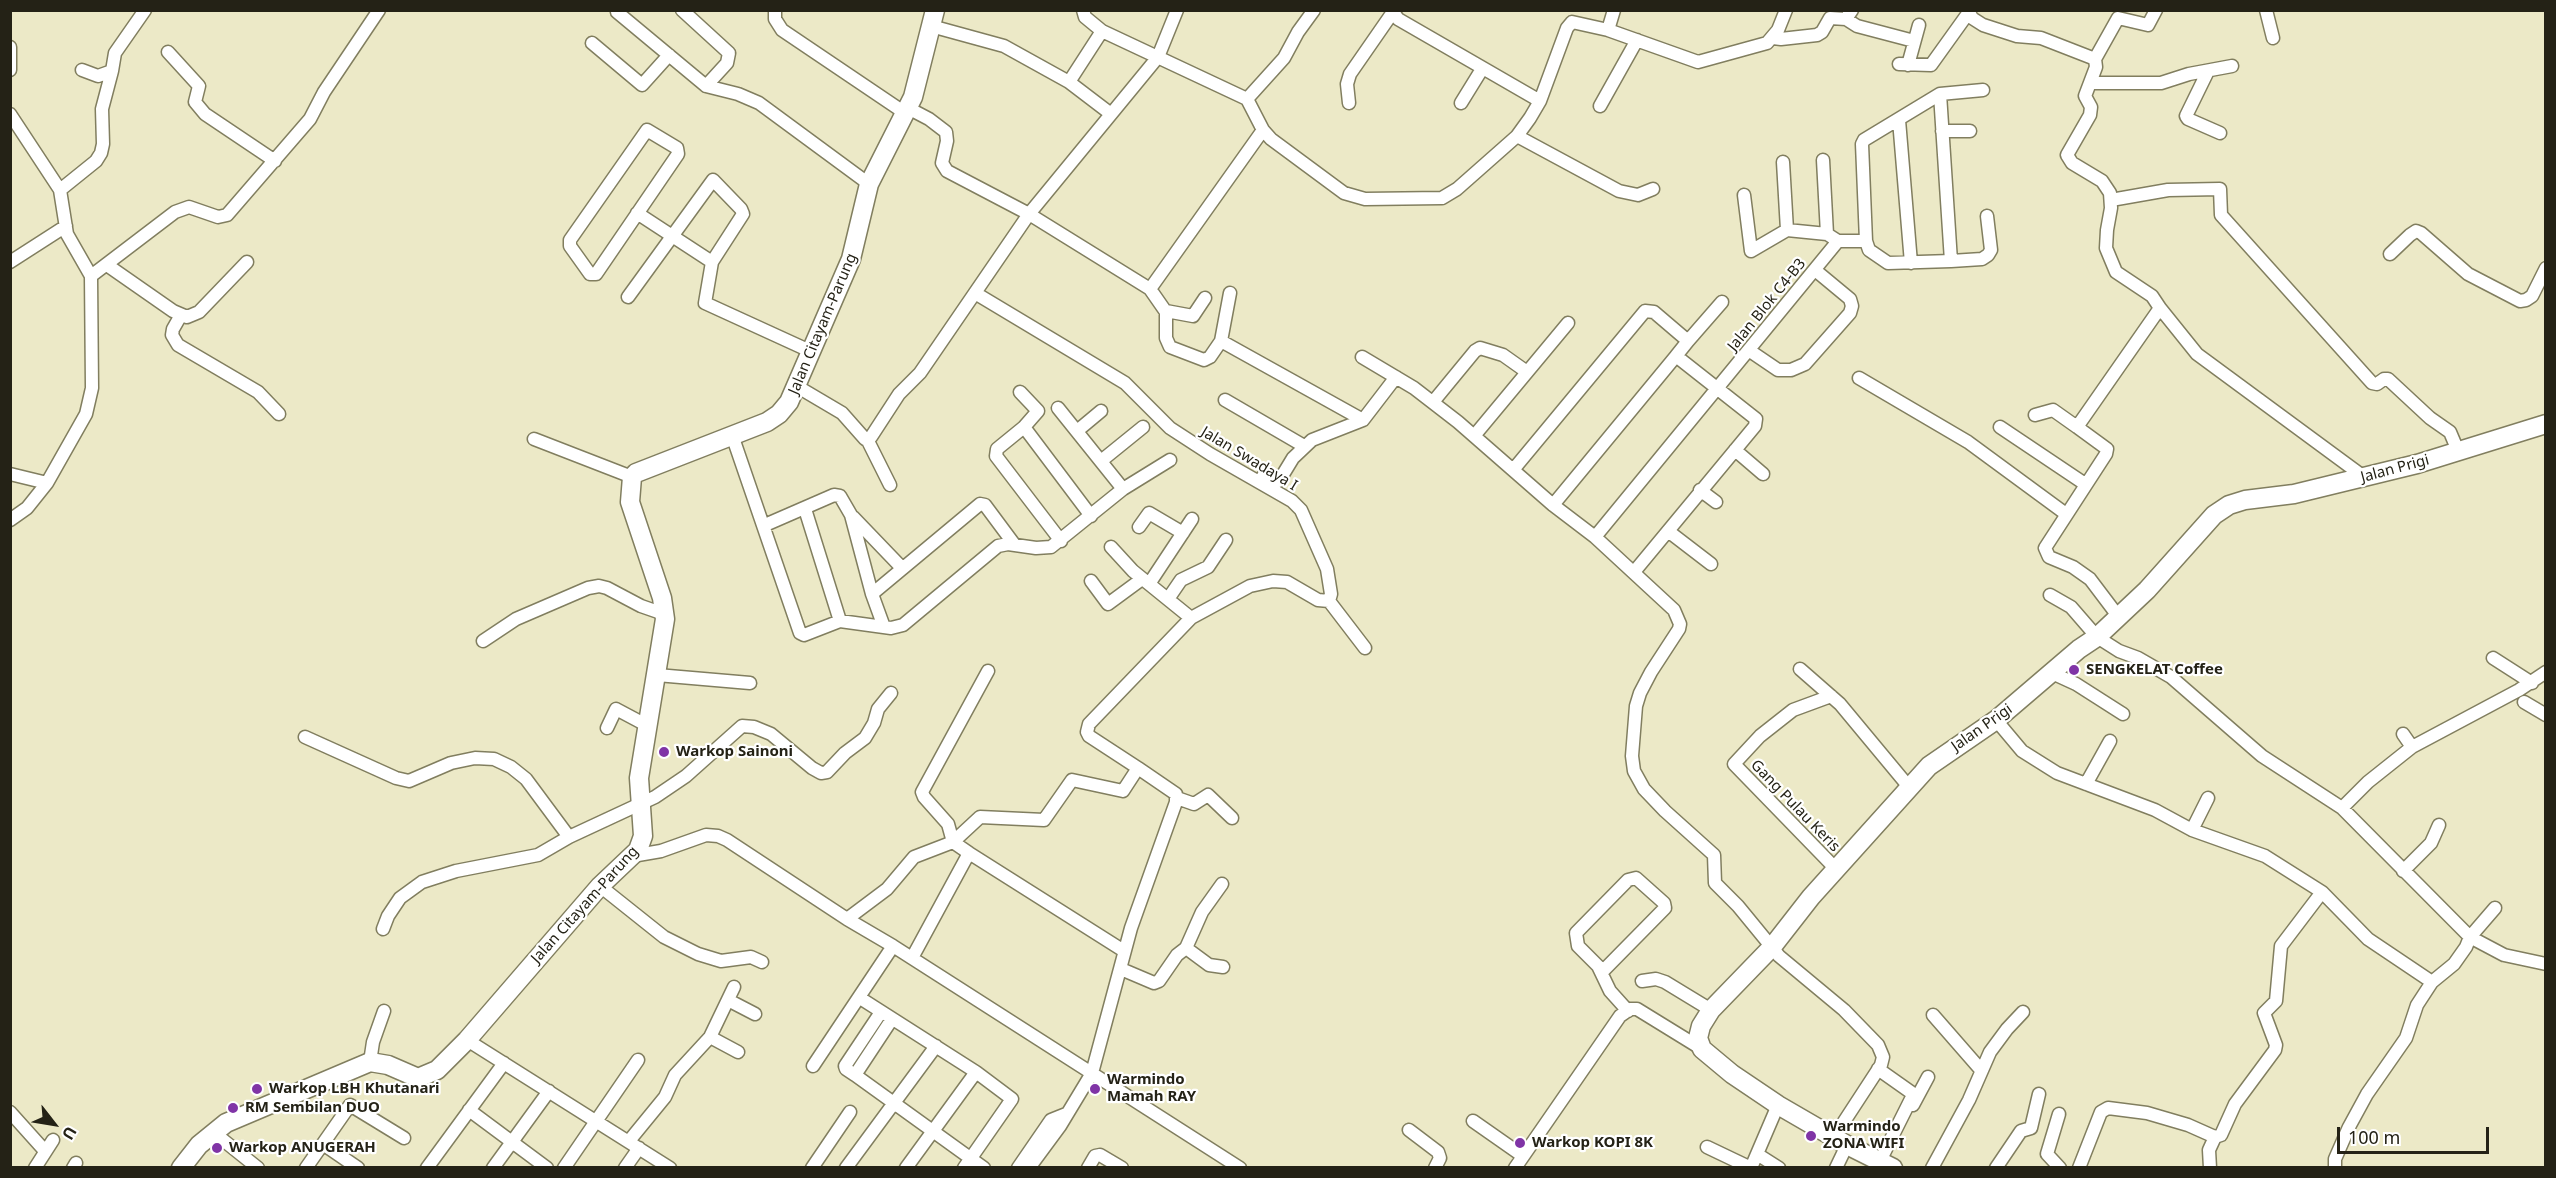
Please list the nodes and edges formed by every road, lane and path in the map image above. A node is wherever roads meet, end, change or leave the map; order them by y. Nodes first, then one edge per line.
1 (146, 10) edge
2 (379, 10) edge
3 (682, 10) edge
4 (775, 10) edge
5 (1083, 10) edge
6 (1177, 10) edge
7 (1314, 10) edge
8 (1614, 10) edge
9 (1786, 10) edge
10 (2156, 10) edge
11 (2266, 10) edge
12 (1392, 11) edge
13 (1969, 11) edge
14 (618, 12) edge
15 (1849, 14) edge
16 (933, 18) edge
17 (1919, 25) dead end
18 (1608, 30) junction
19 (1102, 32) junction
20 (1773, 38) junction
21 (2273, 38) dead end
22 (1636, 40) junction
23 (1914, 41) junction
24 (592, 43) dead end
25 (10, 47) edge
26 (168, 52) dead end
27 (669, 55) junction
28 (1158, 57) junction
29 (2096, 58) junction
30 (2232, 66) dead end
31 (1482, 69) junction
32 (10, 70) edge
33 (82, 70) dead end
34 (112, 71) junction
35 (2208, 71) junction
36 (1069, 82) junction
37 (2090, 83) junction
38 (706, 86) junction
39 (1983, 90) dead end
40 (1940, 94) junction
41 (1248, 99) junction
42 (1540, 101) junction
43 (1349, 103) dead end
44 (1461, 103) dead end
45 (1600, 106) dead end
46 (906, 111) junction
47 (10, 114) edge
48 (1111, 114) junction
49 (1899, 120) junction
50 (1263, 130) junction
51 (1942, 131) junction
52 (1970, 131) dead end
53 (2220, 133) dead end
54 (1517, 136) junction
55 (1823, 160) dead end
56 (275, 161) junction
57 (1783, 162) dead end
58 (869, 184) junction
59 (1653, 189) dead end
60 (60, 190) junction
61 (1744, 195) dead end
62 (2111, 200) junction
63 (637, 213) junction
64 (1029, 214) junction
65 (1987, 216) dead end
66 (66, 226) junction
67 (1787, 230) junction
68 (1827, 234) junction
69 (672, 236) junction
70 (1839, 241) junction
71 (1866, 241) junction
72 (2390, 254) dead end
73 (1951, 261) junction
74 (10, 262) edge
75 (247, 262) dead end
76 (712, 262) junction
77 (1911, 264) junction
78 (107, 265) junction
79 (2546, 268) edge
80 (1815, 270) junction
81 (91, 276) junction
82 (1150, 289) junction
83 (975, 292) junction
84 (1230, 294) dead end
85 (628, 297) dead end
86 (1205, 298) dead end
87 (1722, 302) dead end
88 (2160, 308) junction
89 (1166, 311) junction
90 (181, 315) junction
91 (1568, 323) dead end
92 (1221, 341) junction
93 (1688, 341) junction
94 (810, 351) junction
95 (1750, 351) junction
96 (1676, 356) junction
97 (1362, 357) dead end
98 (1527, 372) junction
99 (1859, 378) dead end
100 (1399, 379) junction
101 (798, 387) junction
102 (1716, 388) junction
103 (1020, 392) dead end
104 (1225, 400) dead end
105 (1433, 402) junction
106 (1058, 408) dead end
107 (1101, 411) dead end
108 (279, 414) dead end
109 (2035, 415) dead end
110 (1363, 420) junction
111 (2546, 424) edge
112 (1024, 427) junction
113 (1143, 427) dead end
114 (2000, 427) dead end
115 (2077, 427) junction
116 (1170, 428) junction
117 (1077, 431) junction
118 (732, 435) junction
119 (1474, 436) junction
120 (534, 439) dead end
121 (867, 439) junction
122 (1305, 446) junction
123 (1735, 450) junction
124 (2458, 451) junction
125 (1170, 460) dead end
126 (1101, 461) junction
127 (1513, 470) junction
128 (10, 474) edge
129 (1763, 474) dead end
130 (632, 477) junction
131 (2364, 477) junction
132 (47, 483) junction
133 (2085, 484) junction
134 (890, 485) dead end
135 (1123, 489) junction
136 (1700, 490) junction
137 (1716, 501) dead end
138 (1553, 505) junction
139 (805, 509) junction
140 (2066, 514) junction
141 (851, 515) junction
142 (1091, 516) junction
143 (1192, 519) dead end
144 (10, 520) edge
145 (765, 525) junction
146 (1139, 527) dead end
147 (1668, 531) junction
148 (1183, 532) junction
149 (1594, 537) junction
150 (1226, 540) dead end
151 (1061, 541) junction
152 (1014, 544) junction
153 (1111, 547) dead end
154 (1710, 564) dead end
155 (902, 568) junction
156 (1634, 572) junction
157 (1091, 581) dead end
158 (1146, 581) junction
159 (872, 594) junction
160 (2050, 596) dead end
161 (1168, 599) junction
162 (1329, 601) junction
163 (664, 614) junction
164 (2118, 616) junction
165 (1191, 618) junction
166 (840, 621) junction
167 (884, 627) junction
168 (2097, 637) junction
169 (483, 641) dead end
170 (1365, 648) dead end
171 (2493, 658) dead end
172 (1800, 669) dead end
173 (988, 671) dead end
174 (2546, 672) edge
175 (2052, 673) junction
176 (657, 675) junction
177 (750, 682) dead end
178 (2532, 683) junction
179 (891, 693) dead end
180 (1831, 696) junction
181 (2523, 702) dead end
182 (2123, 714) dead end
183 (2546, 714) edge
184 (1996, 720) junction
185 (648, 726) junction
186 (608, 728) dead end
187 (2403, 734) dead end
188 (305, 737) dead end
189 (2109, 741) dead end
190 (2412, 747) junction
191 (1138, 768) junction
192 (2086, 784) junction
193 (1909, 787) junction
194 (1177, 798) junction
195 (2208, 798) dead end
196 (2342, 808) junction
197 (1232, 818) dead end
198 (642, 821) junction
199 (2439, 825) dead end
200 (2192, 830) junction
201 (951, 836) junction
202 (568, 837) junction
203 (662, 851) junction
204 (969, 853) junction
205 (632, 856) junction
206 (1836, 869) junction
207 (2403, 871) junction
208 (1222, 884) dead end
209 (600, 886) junction
210 (2322, 892) junction
211 (2495, 909) dead end
212 (847, 920) junction
213 (383, 929) dead end
214 (2470, 937) junction
215 (893, 946) junction
216 (1772, 947) junction
217 (1186, 948) junction
218 (1124, 951) junction
219 (912, 958) junction
220 (762, 962) dead end
221 (2546, 964) edge
222 (1223, 967) dead end
223 (1121, 969) junction
224 (1602, 972) junction
225 (1642, 981) dead end
226 (2432, 982) junction
227 (734, 987) dead end
228 (860, 998) junction
229 (728, 1000) junction
230 (1711, 1010) junction
231 (384, 1011) dead end
232 (881, 1011) junction
233 (1628, 1011) junction
234 (2023, 1012) dead end
235 (755, 1014) dead end
236 (1933, 1015) dead end
237 (892, 1019) junction
238 (1701, 1026) junction
239 (1674, 1033) junction
240 (710, 1037) junction
241 (467, 1040) junction
242 (936, 1046) junction
243 (1702, 1049) junction
244 (738, 1052) dead end
245 (638, 1060) dead end
246 (370, 1062) junction
247 (504, 1063) junction
248 (813, 1066) dead end
249 (1878, 1069) junction
250 (1981, 1070) junction
251 (976, 1072) junction
252 (1092, 1073) junction
253 (855, 1076) junction
254 (1928, 1077) dead end
255 (549, 1091) junction
256 (2039, 1094) dead end
257 (895, 1103) junction
258 (1778, 1106) junction
259 (469, 1110) junction
260 (10, 1112) edge
261 (850, 1112) dead end
262 (1066, 1114) junction
263 (2059, 1114) dead end
264 (598, 1121) junction
265 (1473, 1121) dead end
266 (1408, 1130) dead end
267 (933, 1131) junction
268 (213, 1132) junction
269 (2215, 1137) junction
270 (404, 1138) dead end
271 (53, 1140) dead end
272 (1840, 1141) junction
273 (512, 1142) junction
274 (323, 1144) junction
275 (634, 1144) junction
276 (1707, 1147) dead end
277 (45, 1151) junction
278 (1757, 1154) junction
279 (1523, 1156) junction
280 (968, 1163) edge
281 (1888, 1165) edge
282 (34, 1167) edge
283 (181, 1167) edge
284 (258, 1167) edge
285 (306, 1167) edge
286 (358, 1167) edge
287 (427, 1167) edge
288 (493, 1167) edge
289 (547, 1167) edge
290 (564, 1167) edge
291 (625, 1167) edge
292 (670, 1167) edge
293 (812, 1167) edge
294 (846, 1167) edge
295 (906, 1167) edge
296 (984, 1167) edge
297 (1018, 1167) edge
298 (1029, 1167) edge
299 (1088, 1167) edge
300 (1122, 1167) edge
301 (1240, 1167) edge
302 (1435, 1167) edge
303 (1515, 1167) edge
304 (1751, 1167) edge
305 (1779, 1167) edge
306 (1836, 1167) edge
307 (1932, 1167) edge
308 (1996, 1167) edge
309 (2060, 1167) edge
310 (2079, 1167) edge
311 (2210, 1167) edge
312 (2335, 1167) edge

1 - 34 street
2 - 56 street
3 - 38 street
4 - 46 street
5 - 19 street
6 - 28 street
7 - 41 street
8 - 18 street
9 - 20 street
10 - 29 street
11 - 21 street
12 - 31 street
12 - 43 street
13 - 23 street
13 - 29 street
14 - 27 street
15 - 20 street
15 - 23 street
16 - 36 street
16 - 46 street, Jalan Citayam-Parung
17 - 23 street
18 - 22 street
18 - 42 street
19 - 28 street
19 - 36 street
20 - 22 street
22 - 45 street
24 - 27 street
25 - 32 street
26 - 56 street
27 - 38 street
28 - 41 street
28 - 48 street
29 - 37 street
30 - 35 street
31 - 42 street
31 - 44 street
33 - 34 street
34 - 60 street
35 - 37 street
35 - 53 street
36 - 48 street
37 - 62 street
38 - 58 street
39 - 40 street
40 - 49 street
40 - 51 street
41 - 50 street
42 - 54 street
46 - 58 street, Jalan Citayam-Parung
46 - 64 street
47 - 60 street
48 - 64 street
49 - 71 street
49 - 77 street
50 - 54 street
50 - 82 street
51 - 52 street
51 - 73 street
54 - 59 street
55 - 68 street
56 - 78 street
57 - 67 street
58 - 94 street, Jalan Citayam-Parung
60 - 66 street
61 - 67 street
62 - 88 street
62 - 124 street
63 - 63 street
63 - 69 street
64 - 82 street
64 - 83 street
65 - 73 street
66 - 74 street
66 - 81 street
67 - 68 street
68 - 70 street
69 - 76 street
69 - 76 street
69 - 85 street
70 - 71 street
70 - 80 street, Jalan Blok C4-B3
71 - 77 street
72 - 79 street
73 - 77 street
75 - 90 street
76 - 94 street
78 - 81 street
78 - 90 street
80 - 95 street, Jalan Blok C4-B3
80 - 95 street
81 - 132 street
82 - 89 street
83 - 116 street, Jalan Swadaya I
83 - 121 street
84 - 92 street
86 - 89 street
87 - 93 street
88 - 115 street
88 - 131 street
89 - 92 street
90 - 108 street
91 - 98 street
92 - 110 street
93 - 96 street
93 - 127 street
94 - 101 street, Jalan Citayam-Parung
95 - 102 street, Jalan Blok C4-B3
96 - 102 street
96 - 138 street
97 - 100 street
98 - 105 street
98 - 119 street
99 - 140 street
100 - 105 street
100 - 110 street
101 - 118 street, Jalan Citayam-Parung
101 - 121 street
102 - 123 street
102 - 149 street, Jalan Blok C4-B3
103 - 112 street
104 - 122 street
105 - 119 street
106 - 117 street
107 - 117 street
109 - 115 street
110 - 122 street
111 - 124 street, Jalan Prigi
112 - 142 street
112 - 151 street
113 - 126 street
114 - 133 street
115 - 133 street
116 - 122 street
116 - 162 street, Jalan Swadaya I
117 - 126 street
118 - 130 street, Jalan Citayam-Parung
118 - 145 street
119 - 127 street
120 - 130 street
121 - 134 street
123 - 129 street
123 - 136 street
124 - 131 street, Jalan Prigi
125 - 135 street
126 - 135 street
127 - 138 street
128 - 132 street
130 - 163 street, Jalan Citayam-Parung
131 - 164 street, Jalan Prigi
132 - 144 street
133 - 140 street
135 - 142 street
136 - 137 street
136 - 147 street
138 - 149 street
139 - 141 street
139 - 145 street
139 - 166 street
140 - 164 street
141 - 155 street
141 - 159 street
142 - 151 street
143 - 148 street
145 - 166 street
146 - 148 street
147 - 154 street
147 - 156 street
148 - 158 street
149 - 156 street
150 - 161 street
151 - 152 street
152 - 155 street
152 - 167 street
153 - 158 street
155 - 159 street
156 - 216 street
157 - 158 street
158 - 161 street
159 - 167 street
160 - 168 street
161 - 165 street
162 - 165 street
162 - 170 street
163 - 169 street
163 - 176 street, Jalan Citayam-Parung
164 - 168 street, Jalan Prigi
165 - 191 street
166 - 167 street
168 - 175 street, Jalan Prigi
168 - 196 street
171 - 178 street
172 - 180 street
173 - 201 street
174 - 178 street
175 - 182 street
175 - 184 street, Jalan Prigi
176 - 177 street
176 - 185 street, Jalan Citayam-Parung
178 - 190 street
179 - 198 street
180 - 193 street
180 - 206 street, Gang Pulau Keris
181 - 183 street
184 - 192 street
184 - 193 street, Jalan Prigi
185 - 186 street
185 - 198 street, Jalan Citayam-Parung
187 - 190 street
188 - 202 street
189 - 192 street
190 - 196 street
191 - 194 street
191 - 201 street
192 - 200 street
193 - 206 street, Jalan Prigi
194 - 197 street
194 - 218 street
195 - 200 street
196 - 207 street
198 - 202 street
198 - 203 street
198 - 205 street, Jalan Citayam-Parung
199 - 207 street
200 - 210 street
201 - 204 street
201 - 212 street
202 - 213 street
203 - 205 street
203 - 212 street
204 - 218 street
204 - 219 street
205 - 209 street, Jalan Citayam-Parung
206 - 216 street, Jalan Prigi
207 - 214 street
208 - 217 street
209 - 220 street
209 - 241 street, Jalan Citayam-Parung
210 - 226 street
210 - 269 street
211 - 214 street
212 - 215 street
214 - 221 street
214 - 226 street
215 - 219 street
215 - 228 street
216 - 230 street, Jalan Prigi
216 - 249 street
217 - 222 street
217 - 223 street
218 - 223 street
219 - 252 street
223 - 252 street
224 - 224 street
224 - 233 street
225 - 230 street
226 - 312 street
227 - 229 street
228 - 232 street
228 - 248 street
229 - 235 street
229 - 240 street
230 - 238 street, Jalan Prigi
231 - 246 street
232 - 237 street
232 - 253 street
233 - 239 street
233 - 279 street
234 - 250 street
236 - 250 street
237 - 242 street
237 - 253 street
238 - 239 street
238 - 243 street
239 - 243 street
240 - 244 street
240 - 275 street
241 - 246 street, Jalan Citayam-Parung
241 - 247 street
242 - 251 street
242 - 257 street
243 - 258 street
245 - 264 street
246 - 268 street
247 - 255 street
247 - 259 street
249 - 272 street
249 - 281 street
250 - 307 street
251 - 267 street
251 - 280 street
252 - 262 street
252 - 301 street
253 - 257 street
254 - 281 street
255 - 264 street
255 - 273 street
256 - 308 street
257 - 267 street
257 - 294 street
258 - 272 street
258 - 278 street
259 - 273 street
259 - 287 street
260 - 277 street
261 - 293 street
262 - 297 street
262 - 298 street
263 - 309 street
264 - 275 street
264 - 290 street
265 - 279 street
266 - 302 street
267 - 280 street
267 - 295 street
268 - 283 street
268 - 284 street
269 - 310 street
269 - 311 street
270 - 274 street
271 - 277 street
272 - 281 street
272 - 306 street
273 - 288 street
273 - 289 street
274 - 285 street
274 - 286 street
275 - 291 street
275 - 292 street
276 - 304 street
277 - 282 street
278 - 304 street
278 - 305 street
279 - 303 street
280 - 296 street
299 - 300 street

